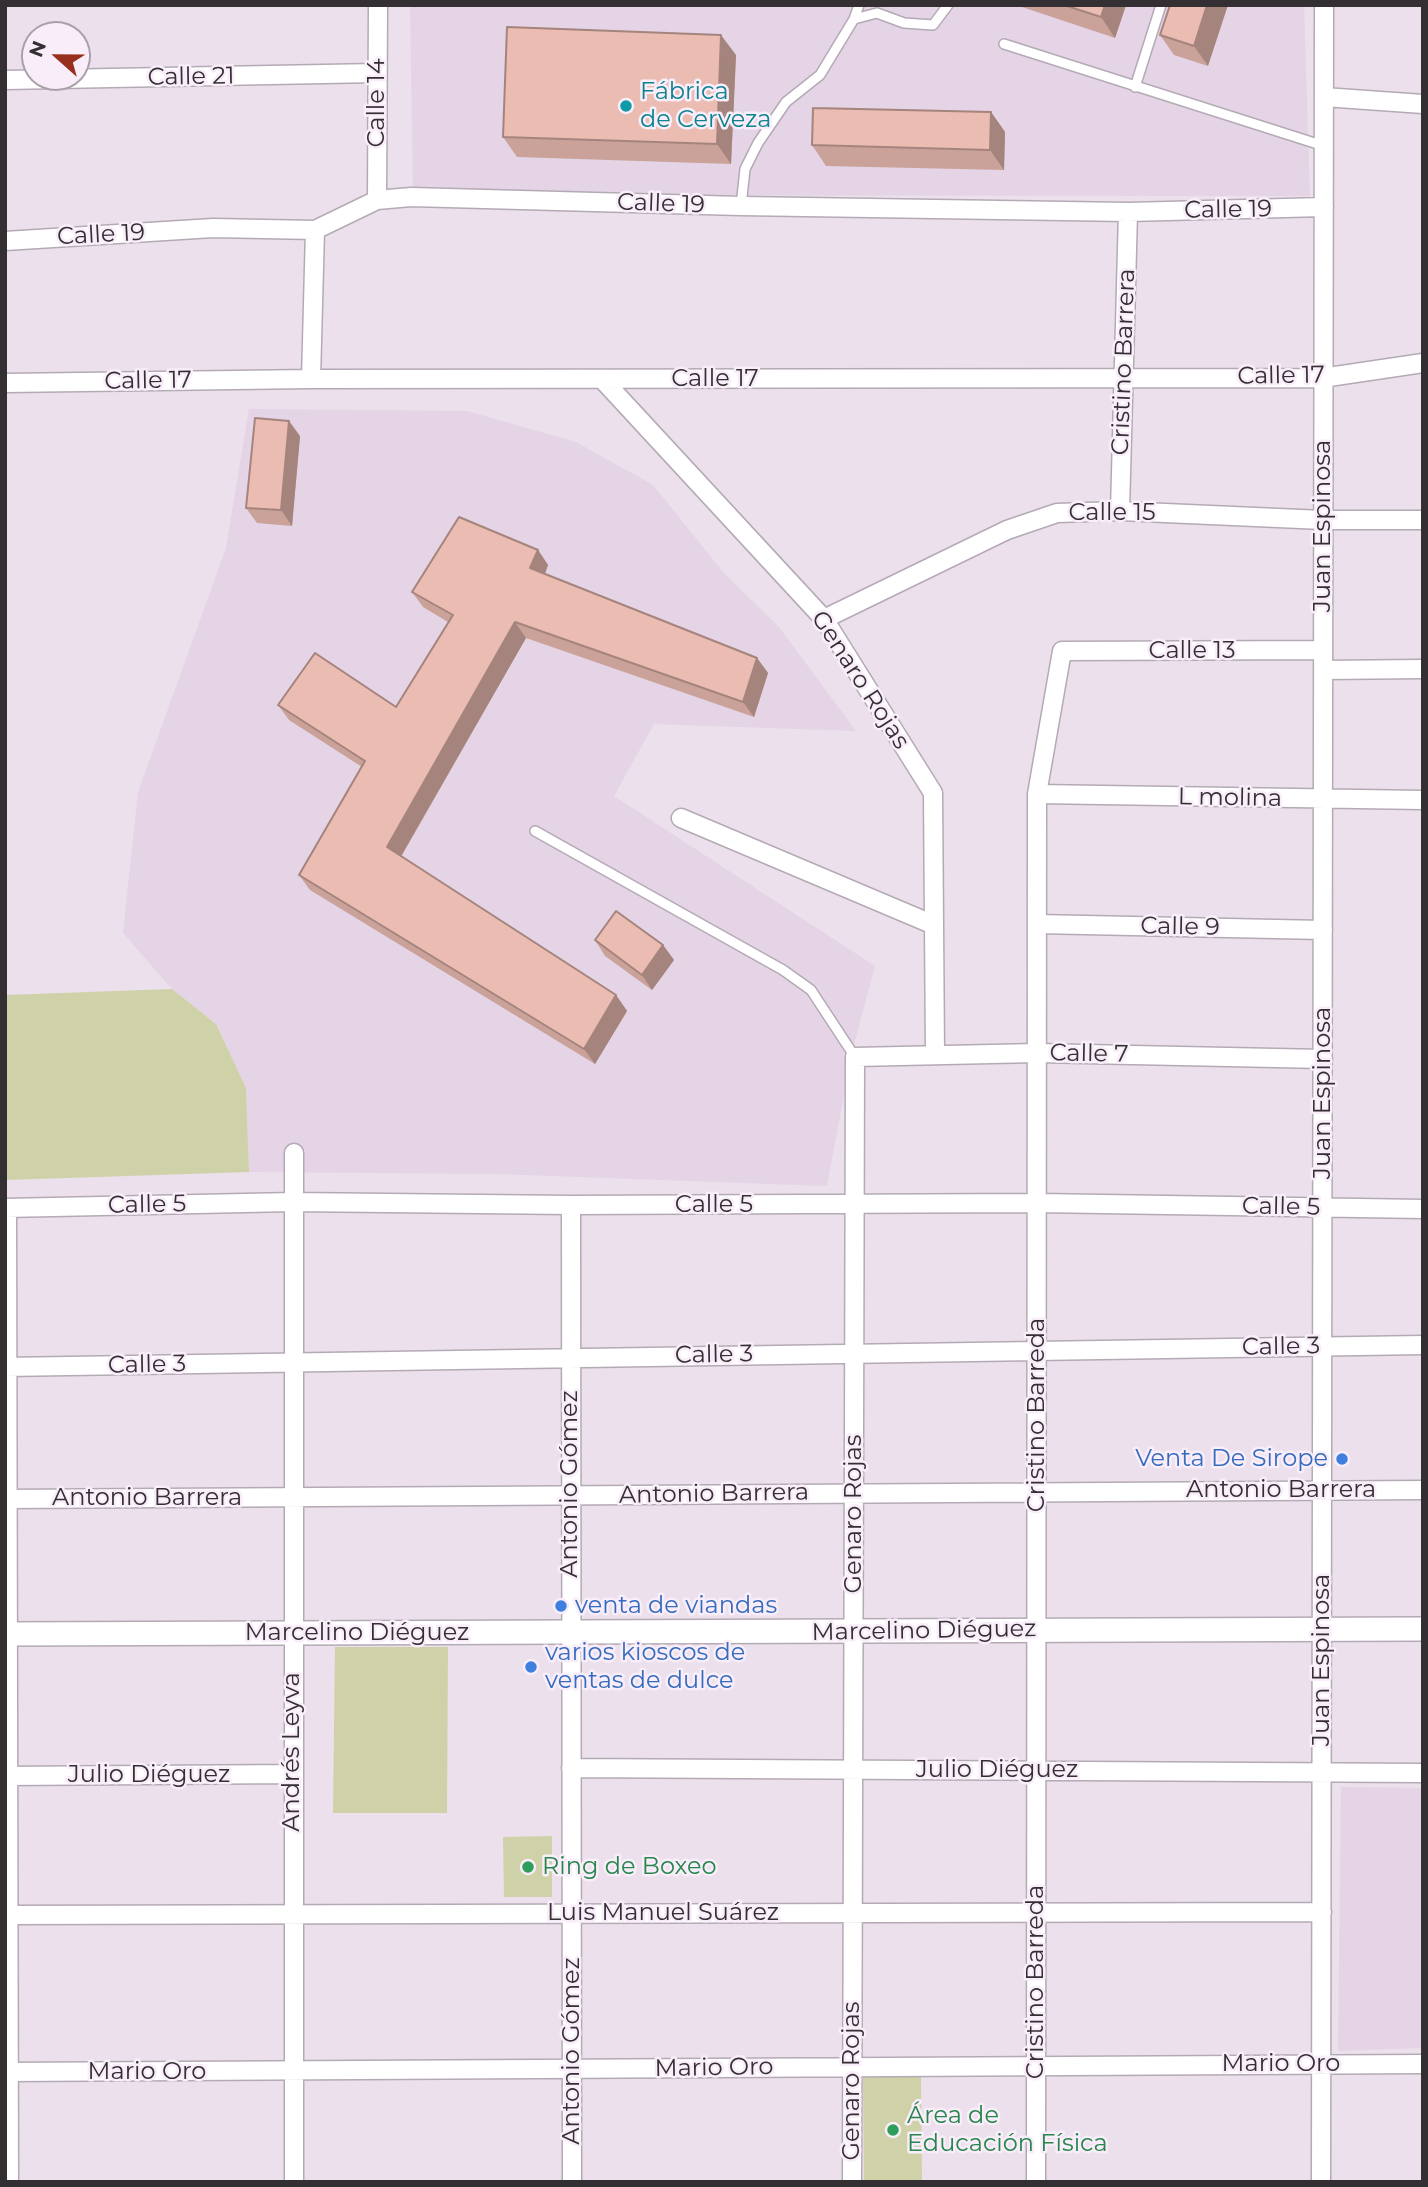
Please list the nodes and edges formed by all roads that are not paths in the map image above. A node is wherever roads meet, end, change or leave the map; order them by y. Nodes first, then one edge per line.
1 (378, 5) edge
2 (859, 5) edge
3 (948, 5) edge
4 (1161, 5) edge
5 (1324, 5) edge
6 (854, 19) junction
7 (1004, 44) dead end
8 (377, 73) junction
9 (5, 80) edge
10 (1135, 87) junction
11 (1324, 97) junction
12 (1423, 104) edge
13 (1324, 146) junction
14 (377, 200) junction
15 (741, 206) junction
16 (1324, 208) junction
17 (1128, 212) junction
18 (315, 230) junction
19 (5, 241) edge
20 (1423, 363) edge
21 (1124, 376) junction
22 (1322, 377) junction
23 (311, 379) junction
24 (602, 379) junction
25 (5, 383) edge
26 (1120, 511) junction
27 (1323, 520) junction
28 (1423, 520) edge
29 (824, 619) junction
30 (1323, 650) junction
31 (1062, 651) joint
32 (1423, 669) edge
33 (1323, 670) junction
34 (1037, 794) junction
35 (1323, 800) junction
36 (1423, 800) edge
37 (681, 818) dead end
38 (535, 831) dead end
39 (1037, 923) junction
40 (934, 925) junction
41 (1323, 930) junction
42 (1037, 1053) junction
43 (935, 1055) junction
44 (855, 1057) junction
45 (1323, 1059) junction
46 (294, 1153) dead end
47 (293, 1202) junction
48 (1038, 1203) junction
49 (855, 1204) junction
50 (570, 1205) junction
51 (6, 1208) edge
52 (1323, 1208) junction
53 (1423, 1209) edge
54 (1423, 1345) edge
55 (1322, 1346) junction
56 (1037, 1349) junction
57 (854, 1352) junction
58 (570, 1358) junction
59 (292, 1363) junction
60 (7, 1366) edge
61 (1322, 1490) junction
62 (1423, 1490) edge
63 (1037, 1491) junction
64 (854, 1493) junction
65 (571, 1495) junction
66 (292, 1497) junction
67 (7, 1499) edge
68 (1037, 1629) junction
69 (1423, 1629) edge
70 (1322, 1630) junction
71 (571, 1632) junction
72 (853, 1632) junction
73 (291, 1633) junction
74 (7, 1634) edge
75 (571, 1768) junction
76 (1036, 1769) junction
77 (853, 1770) junction
78 (1322, 1773) junction
79 (1423, 1773) edge
80 (293, 1774) junction
81 (7, 1776) edge
82 (1036, 1911) junction
83 (1322, 1912) junction
84 (852, 1913) junction
85 (293, 1914) junction
86 (572, 1914) junction
87 (7, 1915) edge
88 (1321, 2064) junction
89 (1423, 2064) edge
90 (1036, 2065) junction
91 (852, 2067) junction
92 (572, 2070) junction
93 (294, 2071) junction
94 (7, 2072) edge
95 (9, 2182) edge
96 (294, 2182) edge
97 (572, 2182) edge
98 (852, 2182) edge
99 (1036, 2182) edge
100 (1321, 2182) edge

1 - 8 street, Calle 14
2 - 6 lane
3 - 6 lane
4 - 10 lane
5 - 11 street, Juan Espinosa
6 - 15 lane
7 - 10 lane
8 - 9 street, Calle 21
8 - 14 street, Calle 14
10 - 13 lane
11 - 12 street
11 - 13 street, Juan Espinosa
13 - 16 street, Juan Espinosa
14 - 15 street, Calle 19
14 - 18 street, Calle 19
15 - 17 street, Calle 19
16 - 17 street, Calle 19
16 - 22 street, Juan Espinosa
17 - 21 street, Cristino Barrera
18 - 19 street, Calle 19
18 - 23 street
20 - 22 street, Calle 17
21 - 22 street, Calle 17
21 - 24 street, Calle 17
21 - 26 street, Cristino Barrera
22 - 27 street, Juan Espinosa
23 - 24 street, Calle 17
23 - 25 street, Calle 17
24 - 29 street, Genaro Rojas
26 - 27 street, Calle 15
26 - 29 street, Calle 15
27 - 28 street, Calle 15
27 - 30 street, Juan Espinosa
29 - 40 street, Genaro Rojas
30 - 31 street, Calle 13
30 - 33 street, Juan Espinosa
31 - 34 street, Cristino Barreda
32 - 33 street
33 - 35 street, Juan Espinosa
34 - 35 street, L molina
34 - 39 street, Cristino Barreda
35 - 36 street, L molina
35 - 41 street, Juan Espinosa
37 - 40 street
38 - 44 lane
39 - 41 street, Calle 9
39 - 42 street, Cristino Barreda
40 - 43 street, Genaro Rojas
41 - 45 street, Juan Espinosa
42 - 43 street, Calle 7
42 - 45 street, Calle 7
42 - 48 street, Cristino Barreda
43 - 44 street, Calle 7
44 - 49 street, Genaro Rojas
45 - 52 street, Juan Espinosa
46 - 47 street, Andrés Leyva
47 - 50 street, Calle 5
47 - 51 street, Calle 5
47 - 59 street, Andrés Leyva
48 - 49 street, Calle 5
48 - 52 street, Calle 5
48 - 56 street, Cristino Barreda
49 - 50 street, Calle 5
49 - 57 street, Genaro Rojas
50 - 58 street, Antonio Gómez
51 - 60 street
52 - 53 street, Calle 5
52 - 55 street, Juan Espinosa
54 - 55 street, Calle 3
55 - 56 street, Calle 3
55 - 61 street, Juan Espinosa
56 - 57 street, Calle 3
56 - 63 street, Cristino Barreda
57 - 58 street, Calle 3
57 - 64 street, Genaro Rojas
58 - 59 street, Calle 3
58 - 65 street, Antonio Gómez
59 - 60 street, Calle 3
59 - 66 street, Andrés Leyva
60 - 67 street
61 - 62 street, Antonio Barrera
61 - 63 street, Antonio Barrera
61 - 70 street, Juan Espinosa
63 - 64 street, Antonio Barrera
63 - 68 street, Cristino Barreda
64 - 65 street, Antonio Barrera
64 - 72 street, Genaro Rojas
65 - 66 street, Antonio Barrera
65 - 71 street, Antonio Gómez
66 - 67 street, Antonio Barrera
66 - 73 street, Andrés Leyva
67 - 74 street
68 - 70 street, Marcelino Diéguez
68 - 72 street, Marcelino Diéguez
68 - 76 street, Cristino Barreda
69 - 70 street, Marcelino Diéguez
70 - 78 street, Juan Espinosa
71 - 72 street, Marcelino Diéguez
71 - 73 street, Marcelino Diéguez
71 - 75 street, Antonio Gómez
72 - 77 street, Genaro Rojas
73 - 74 street, Marcelino Diéguez
73 - 80 street, Andrés Leyva
74 - 81 street
75 - 77 street, Julio Diéguez
75 - 86 street, Antonio Gómez
76 - 77 street, Julio Diéguez
76 - 78 street, Julio Diéguez
76 - 82 street, Cristino Barreda
77 - 84 street, Genaro Rojas
78 - 79 street, Julio Diéguez
78 - 83 street, Juan Espinosa
80 - 81 street, Julio Diéguez
80 - 85 street, Andrés Leyva
81 - 87 street
82 - 83 street, Luis Manuel Suárez
82 - 84 street, Luis Manuel Suárez
82 - 90 street, Cristino Barreda
83 - 88 street, Juan Espinosa
84 - 86 street, Luis Manuel Suárez
84 - 91 street, Genaro Rojas
85 - 86 street, Luis Manuel Suárez
85 - 87 street, Luis Manuel Suárez
85 - 93 street, Andrés Leyva
86 - 92 street, Antonio Gómez
87 - 94 street
88 - 89 street, Mario Oro
88 - 90 street, Mario Oro
88 - 100 street, Juan Espinosa
90 - 91 street, Mario Oro
90 - 99 street, Cristino Barreda
91 - 92 street, Mario Oro
91 - 98 street, Genaro Rojas
92 - 93 street, Mario Oro
92 - 97 street, Antonio Gómez
93 - 94 street, Mario Oro
93 - 96 street, Andrés Leyva
94 - 95 street

